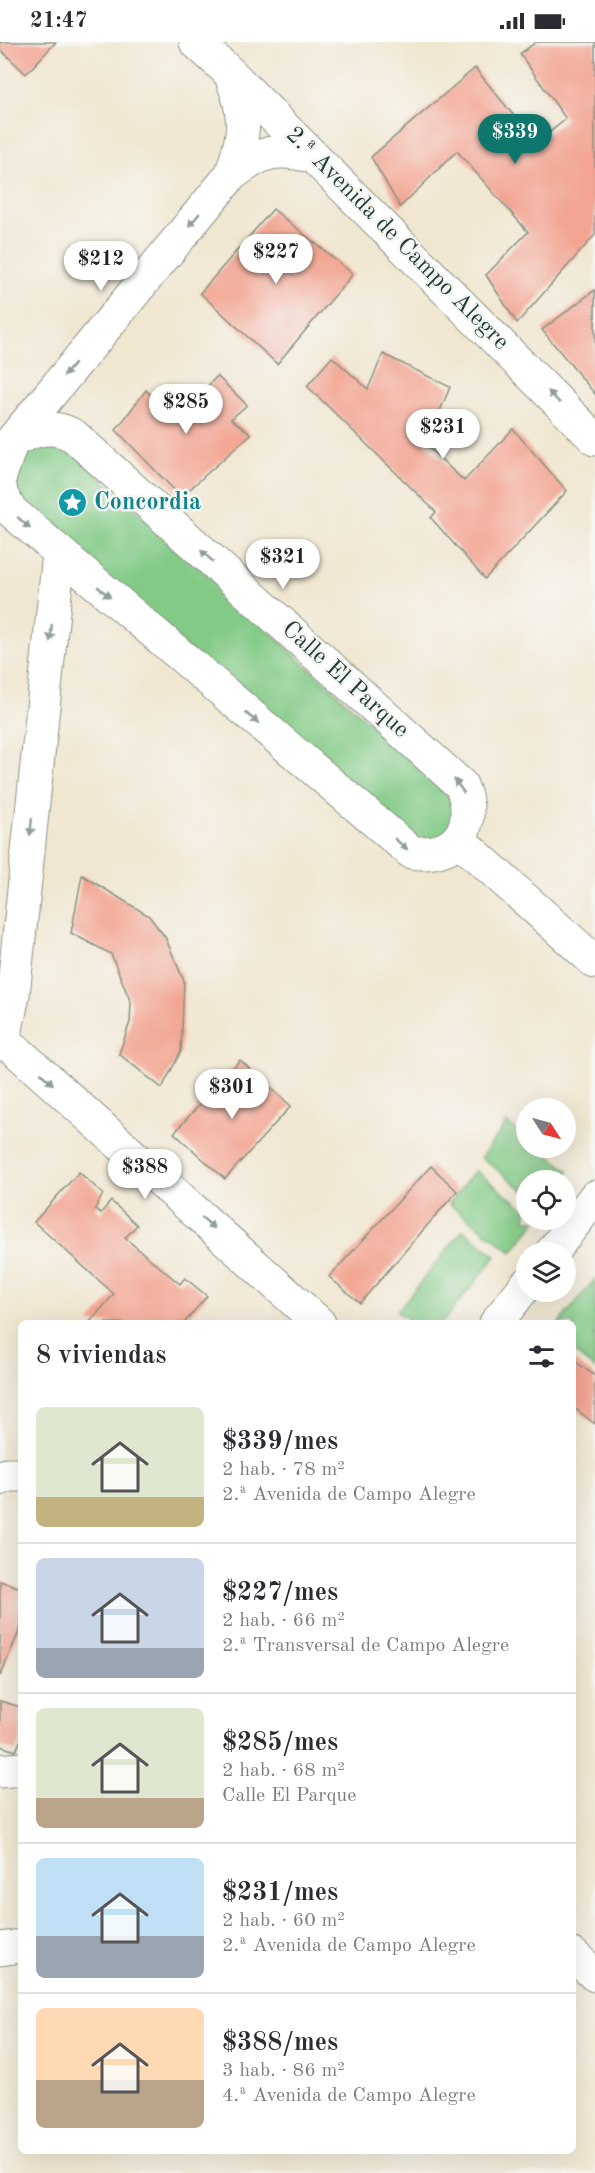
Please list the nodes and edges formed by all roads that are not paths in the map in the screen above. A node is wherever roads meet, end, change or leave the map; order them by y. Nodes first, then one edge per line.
1 (196, 42) edge
2 (229, 72) junction
3 (315, 157) junction
4 (231, 176) junction
5 (595, 439) edge
6 (4, 442) edge
7 (0, 476) edge
8 (0, 486) edge
9 (59, 554) junction
10 (459, 840) junction
11 (595, 962) edge
12 (1, 1040) edge
13 (595, 1197) edge
14 (560, 1242) edge
15 (516, 1298) edge
16 (317, 1320) edge
17 (498, 1320) edge
18 (18, 1475) edge
19 (0, 1479) edge
20 (18, 1769) edge
21 (0, 1771) edge
22 (18, 1946) edge
23 (0, 1949) edge

1 - 2 street, 2.ª Avenida de Campo Alegre
2 - 3 street, 2.ª Avenida de Campo Alegre
2 - 4 street
3 - 4 street
5 -> 3 street, 2.ª Avenida de Campo Alegre
4 -> 6 street
6 - 7 street
10 -> 6 street, Calle El Parque
8 -> 9 street
9 -> 10 street
9 -> 12 street
10 - 11 street
12 -> 16 street
13 - 14 street
15 - 17 street
18 - 19 street
20 - 21 street
22 - 23 street

